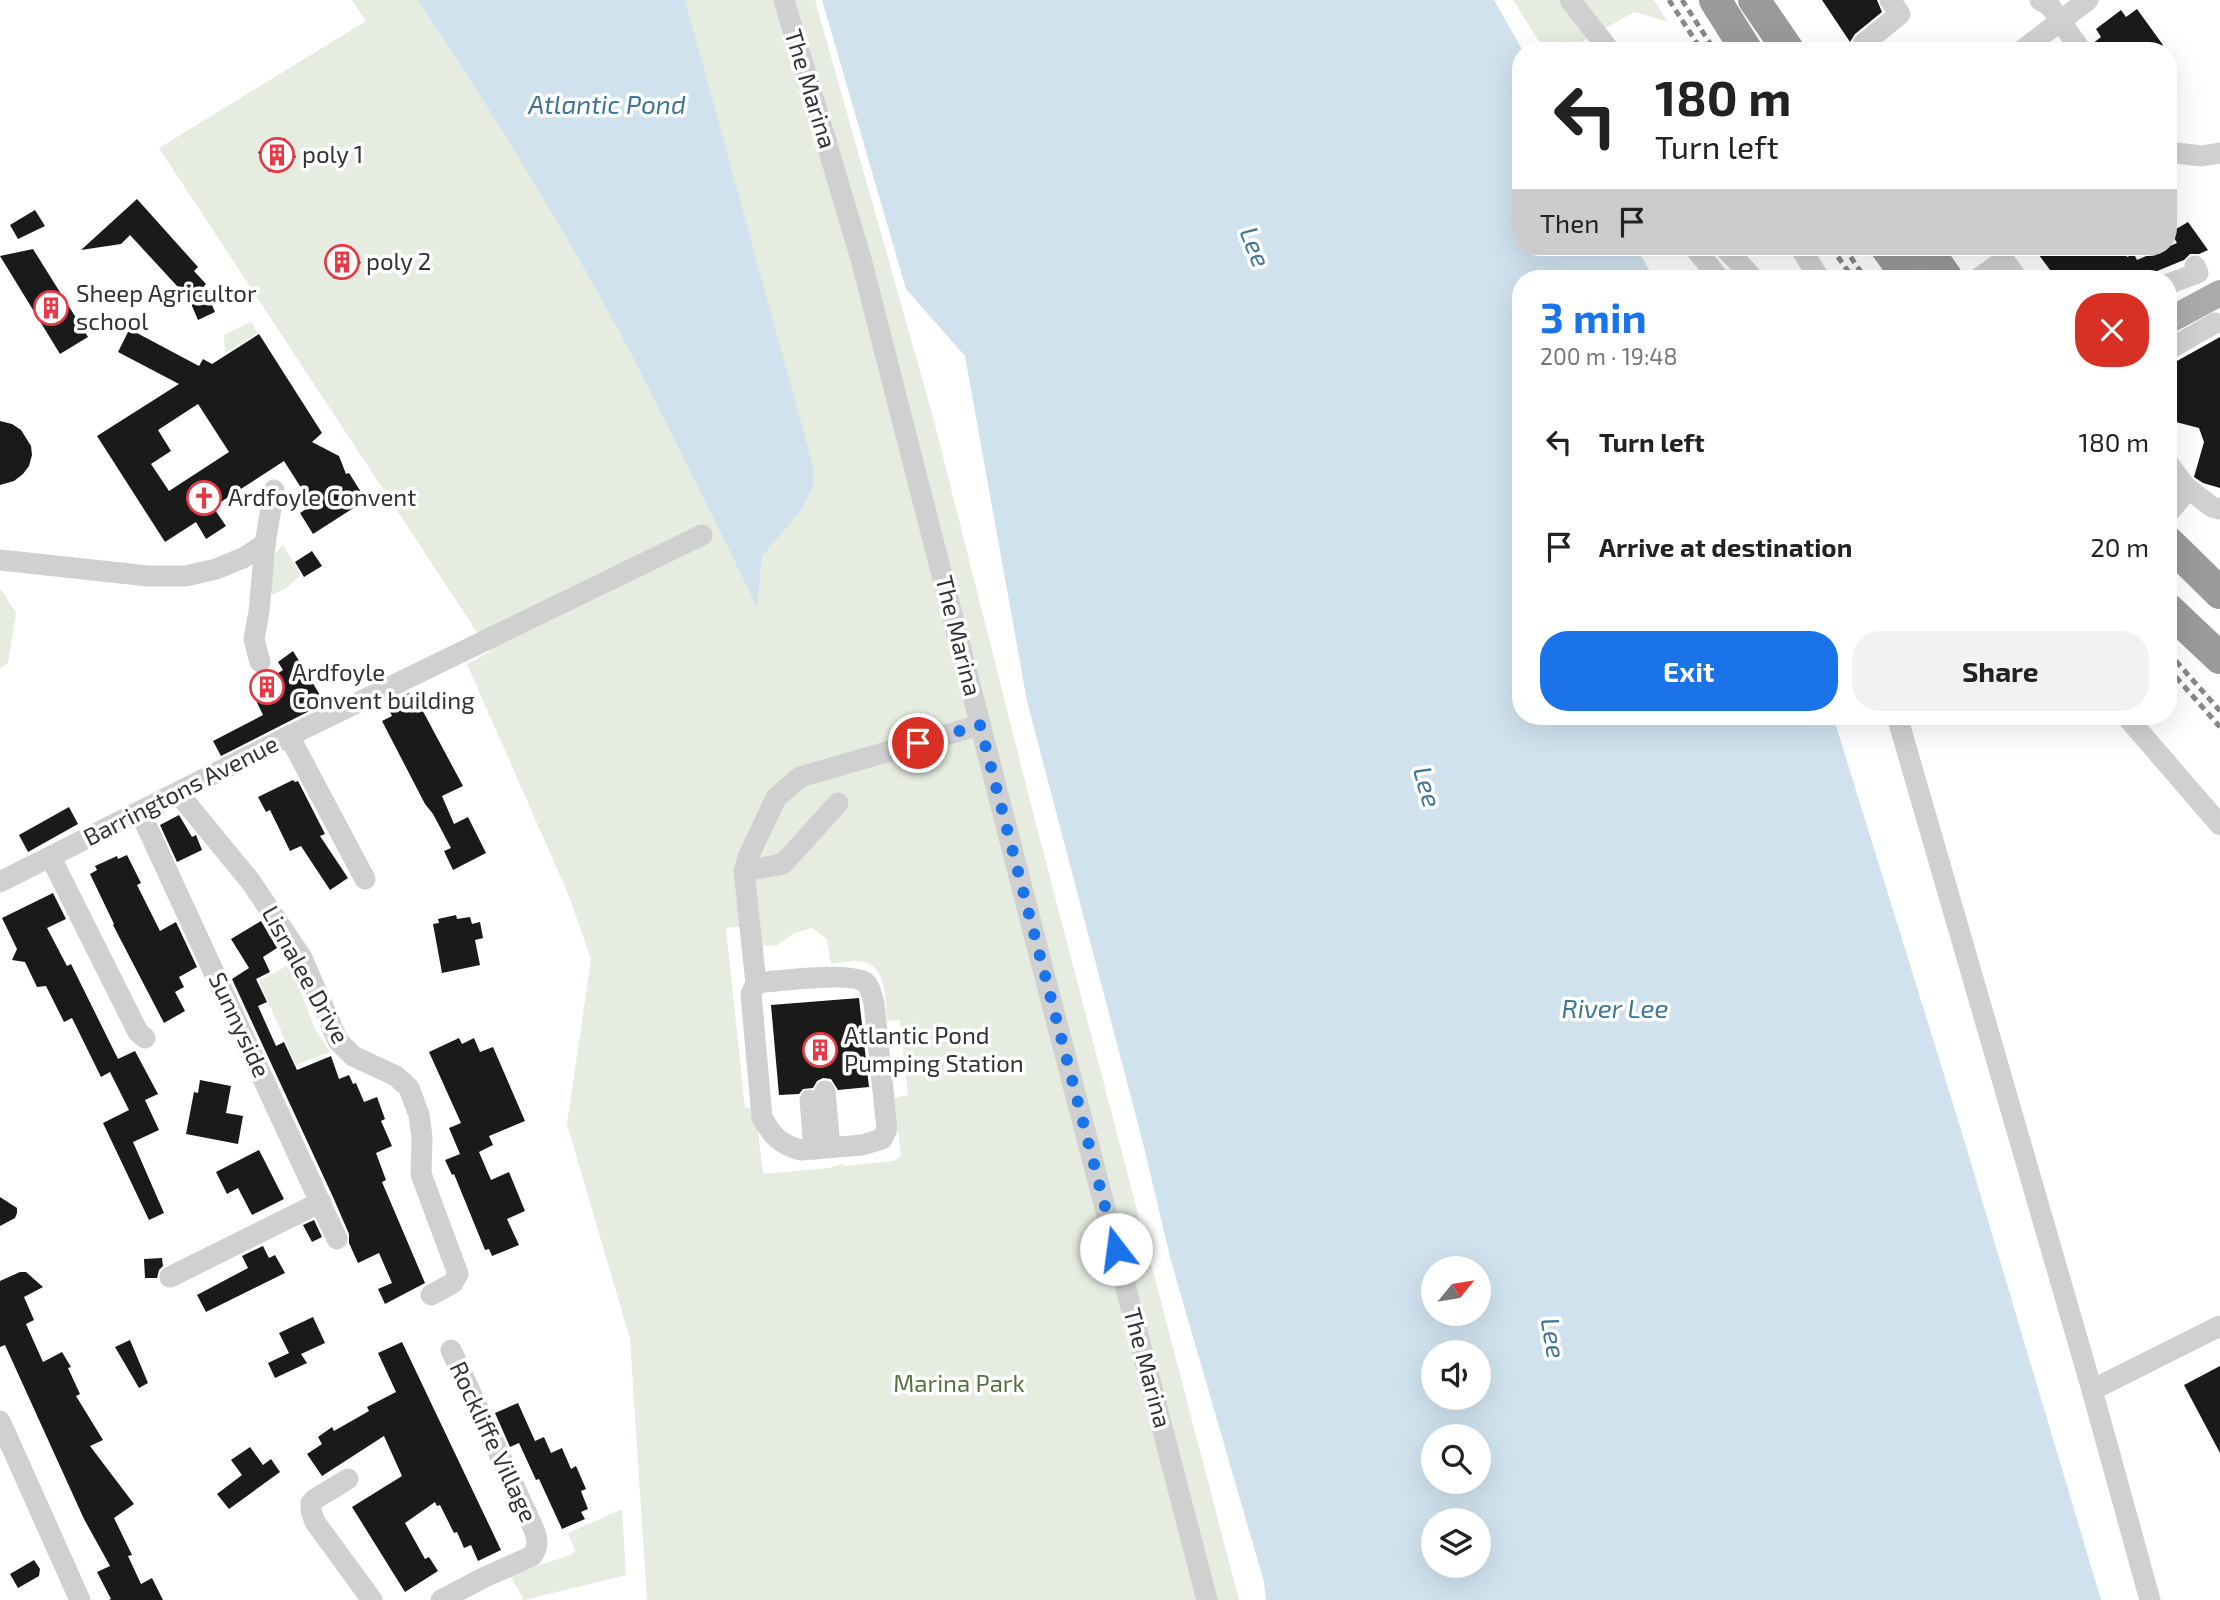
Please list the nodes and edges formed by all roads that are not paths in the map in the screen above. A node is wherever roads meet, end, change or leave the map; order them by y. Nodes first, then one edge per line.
1 (784, 0) edge
2 (1570, 0) edge
3 (1715, 0) edge
4 (1754, 0) edge
5 (1890, 0) edge
6 (2040, 0) edge
7 (2088, 0) edge
8 (2060, 21) junction
9 (1603, 42) edge
10 (1741, 42) edge
11 (1783, 42) edge
12 (1865, 42) edge
13 (2033, 42) edge
14 (2075, 42) edge
15 (2177, 153) edge
16 (2220, 153) edge
17 (1734, 256) edge
18 (2195, 266) dead end
19 (1747, 270) edge
20 (1990, 270) edge
21 (2011, 270) edge
22 (2177, 281) edge
23 (2212, 307) edge
24 (2177, 318) edge
25 (2177, 341) edge
26 (2177, 475) edge
27 (2185, 486) junction
28 (274, 491) dead end
29 (2177, 503) edge
30 (2220, 509) edge
31 (702, 534) dead end
32 (265, 544) junction
33 (2177, 547) edge
34 (2177, 551) edge
35 (0, 560) edge
36 (2177, 571) edge
37 (2220, 572) edge
38 (2220, 593) edge
39 (2220, 611) edge
40 (2177, 617) edge
41 (2220, 658) edge
42 (260, 662) dead end
43 (980, 725) junction
44 (1900, 725) edge
45 (2134, 725) edge
46 (289, 736) junction
47 (178, 793) junction
48 (838, 803) dead end
49 (140, 813) junction
50 (2220, 825) edge
51 (51, 858) junction
52 (744, 871) junction
53 (365, 879) dead end
54 (0, 882) edge
55 (756, 983) junction
56 (145, 1038) dead end
57 (829, 1147) junction
58 (321, 1202) junction
59 (337, 1238) dead end
60 (170, 1277) dead end
61 (432, 1295) dead end
62 (2220, 1326) edge
63 (451, 1350) dead end
64 (2092, 1390) junction
65 (0, 1421) edge
66 (348, 1479) dead end
67 (79, 1600) edge
68 (373, 1600) edge
69 (440, 1600) edge
70 (1207, 1600) edge
71 (2150, 1600) edge

1 - 43 street, The Marina
2 - 9 street
3 - 10 highway
4 - 11 highway
5 - 12 street
6 - 8 street
7 - 8 street
8 - 13 street
8 - 14 street
15 - 16 street
17 - 19 street
18 - 22 street
20 - 21 street
23 - 24 main road
23 - 25 street
26 - 27 street
27 - 29 street
27 - 30 street
28 - 32 street
31 - 46 street, Barringtons Avenue
32 - 35 street
32 - 42 street
33 - 37 highway
34 - 38 highway
36 - 39 highway
40 - 41 highway
43 - 52 street
43 - 70 street, The Marina
44 - 64 street
45 - 50 street
46 - 47 street, Barringtons Avenue
46 - 53 street
47 - 49 street, Barringtons Avenue
47 - 61 street, Lisnalee Drive
48 - 52 street
49 - 51 street, Barringtons Avenue
49 - 58 street, Sunnyside
51 - 54 street, Barringtons Avenue
51 - 56 street
52 - 55 street
55 - 57 street
55 - 57 street
57 - 57 street
58 - 59 street, Sunnyside
58 - 60 street
62 - 64 street
63 - 69 street, Rockliffe Village
64 - 71 street
65 - 67 street
66 - 68 street

